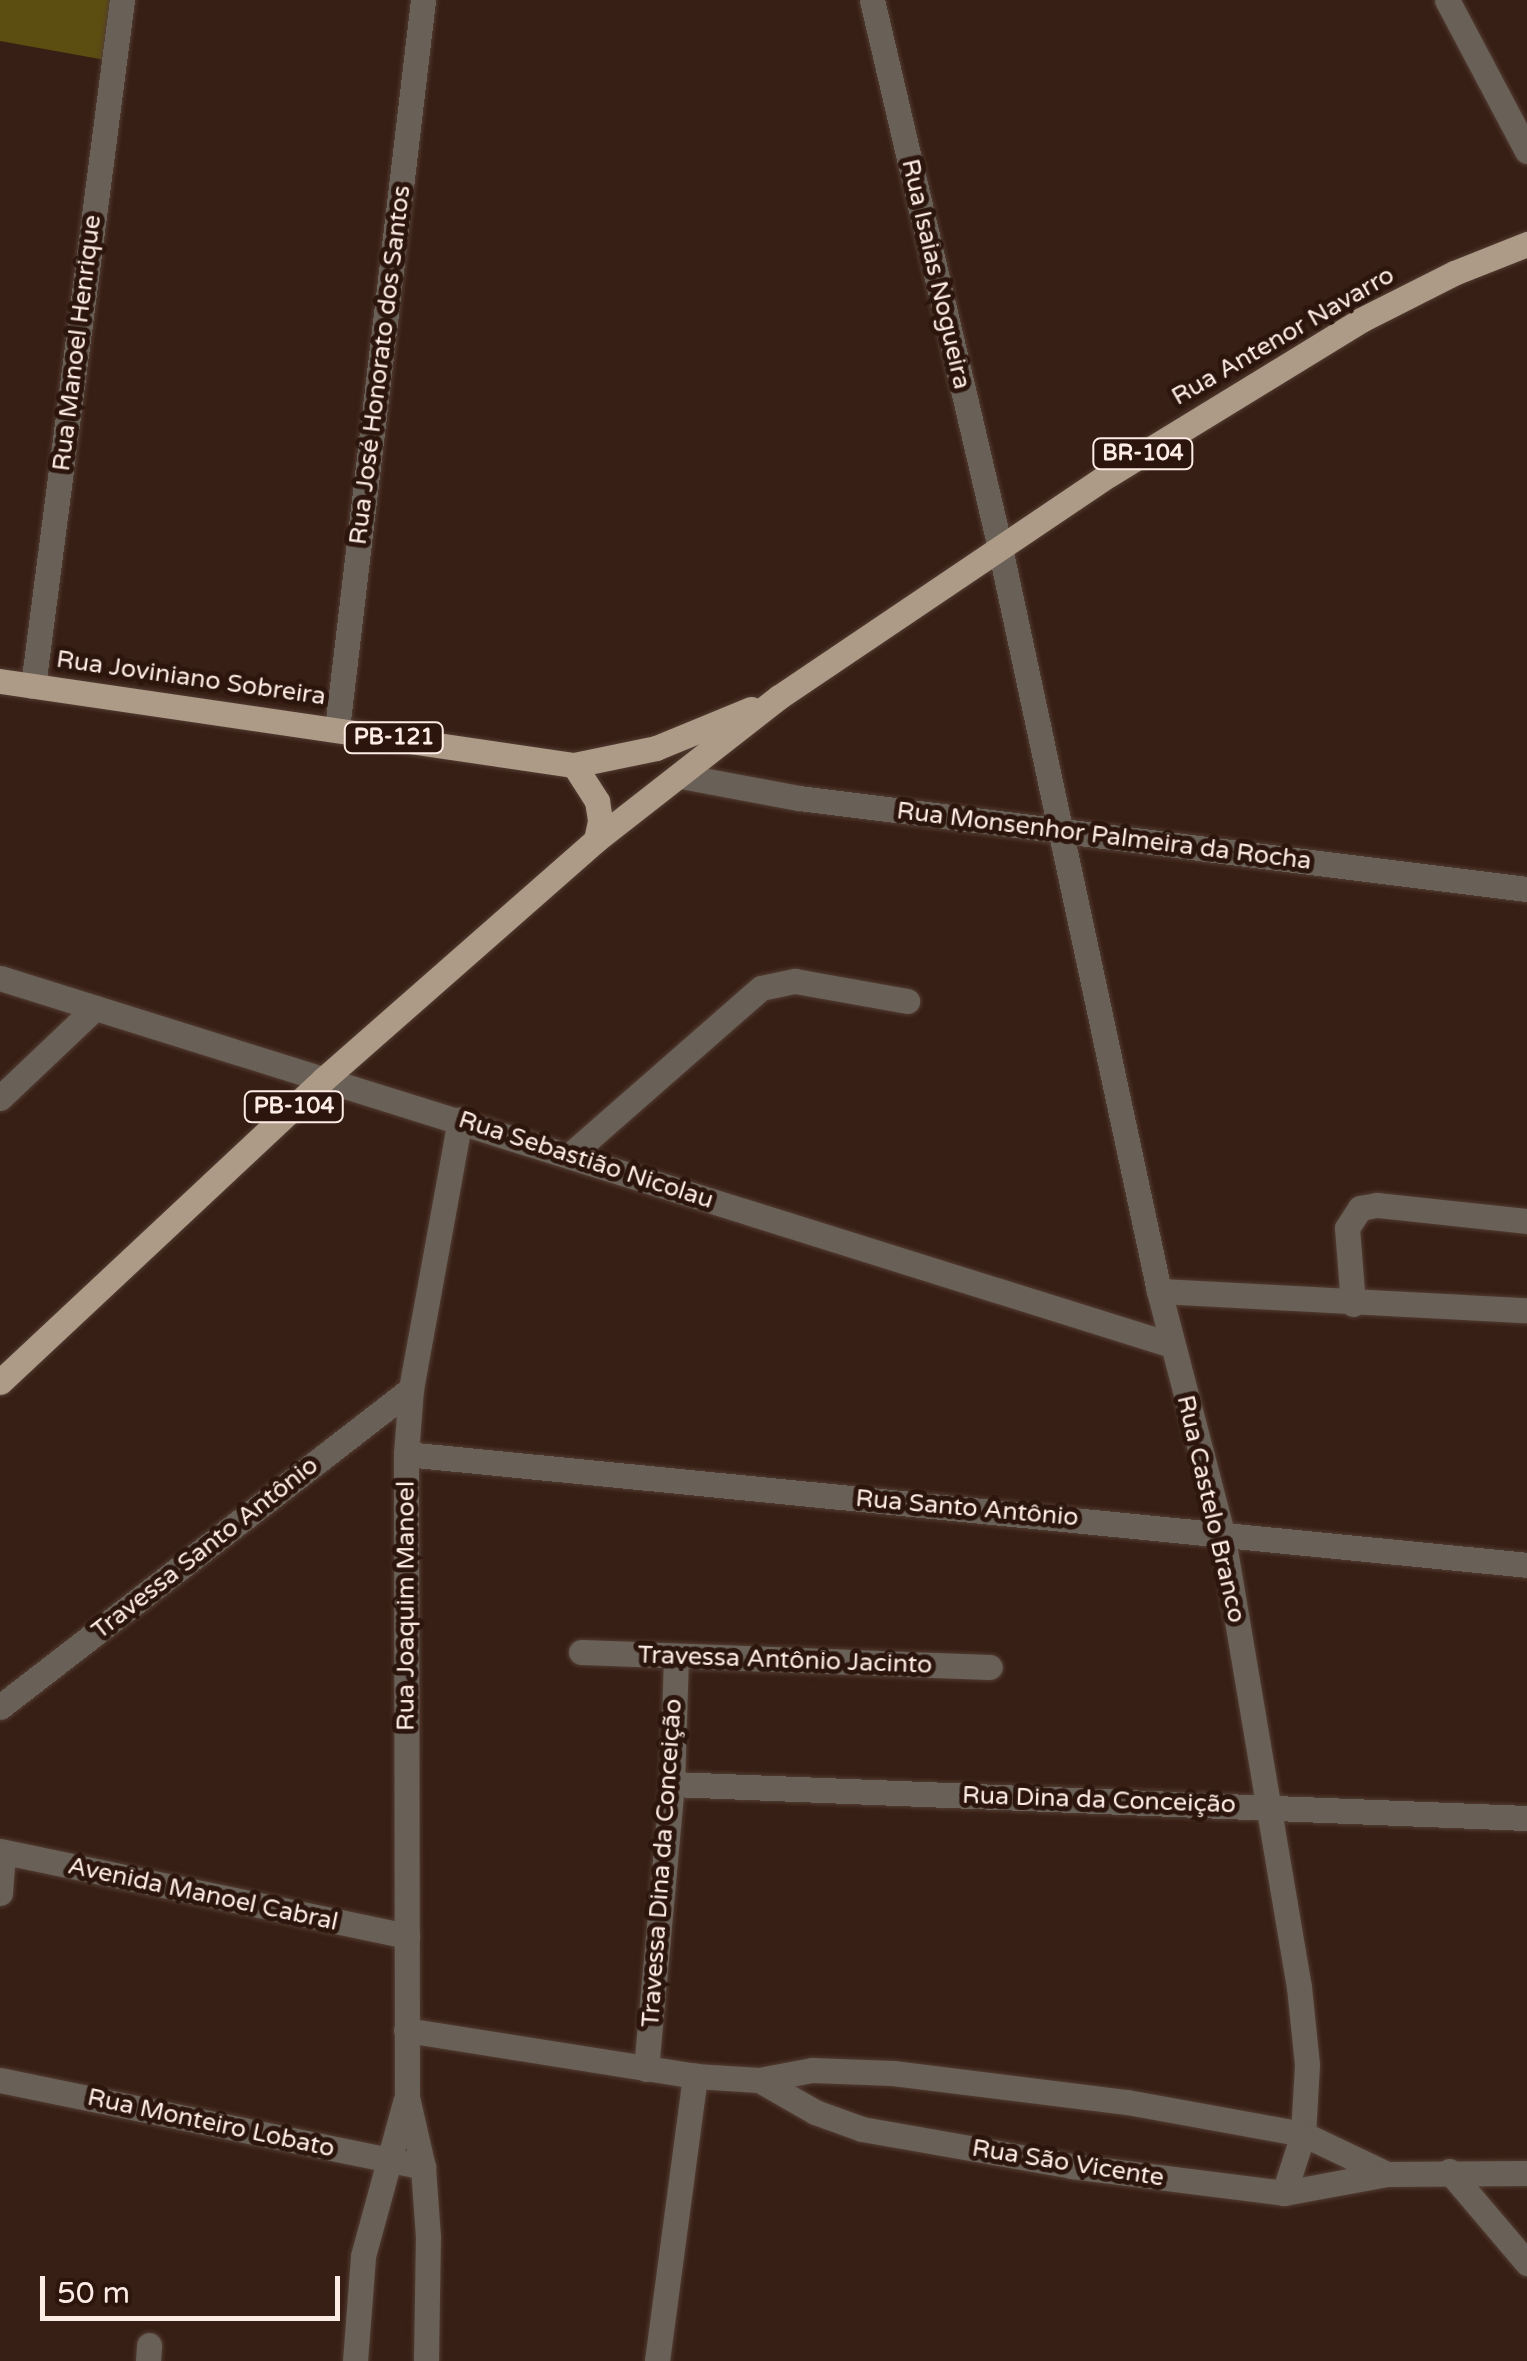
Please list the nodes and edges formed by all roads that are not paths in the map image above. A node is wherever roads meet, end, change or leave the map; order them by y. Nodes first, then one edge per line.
1 (122, 0) edge
2 (423, 0) edge
3 (872, 0) edge
4 (1447, 0) edge
5 (1527, 151) edge
6 (1527, 244) edge
7 (1000, 548) junction
8 (0, 680) edge
9 (32, 686) junction
10 (779, 698) junction
11 (336, 729) junction
12 (574, 765) junction
13 (681, 776) junction
14 (1061, 830) junction
15 (596, 840) junction
16 (1527, 889) edge
17 (0, 978) edge
18 (907, 1001) dead end
19 (95, 1008) junction
20 (324, 1079) junction
21 (0, 1098) edge
22 (460, 1120) junction
23 (569, 1156) junction
24 (1527, 1221) edge
25 (1159, 1291) junction
26 (1353, 1304) junction
27 (1527, 1310) edge
28 (1172, 1345) junction
29 (0, 1382) edge
30 (411, 1389) junction
31 (406, 1454) junction
32 (1222, 1532) junction
33 (1527, 1565) edge
34 (580, 1652) dead end
35 (676, 1657) junction
36 (990, 1666) dead end
37 (0, 1707) edge
38 (672, 1784) junction
39 (1270, 1806) junction
40 (1527, 1818) edge
41 (2, 1852) edge
42 (0, 1893) edge
43 (407, 1936) junction
44 (406, 2030) junction
45 (646, 2068) junction
46 (695, 2076) junction
47 (0, 2080) edge
48 (759, 2080) junction
49 (406, 2097) junction
50 (1303, 2134) junction
51 (388, 2159) junction
52 (422, 2167) junction
53 (1449, 2170) junction
54 (1527, 2173) edge
55 (1387, 2174) junction
56 (1284, 2193) junction
57 (1527, 2262) edge
58 (355, 2361) edge
59 (426, 2361) edge
60 (657, 2361) edge

1 - 9 street, Rua Manoel Henrique
2 - 11 street, Rua José Honorato dos Santos
3 - 7 street, Rua Isaias Nogueira
4 - 5 street
6 - 7 main road, Rua Antenor Navarro / BR-104
7 - 10 main road, Rua Antenor Navarro / BR-104
7 - 14 street, Rua Isaias Nogueira
8 - 9 main road, Rua Joviniano Sobreira / PB-121
9 - 11 main road, Rua Joviniano Sobreira / PB-121
10 - 12 main road, Rua Joviniano Sobreira / PB-121
10 - 13 main road, PB-104
11 - 12 main road, Rua Joviniano Sobreira / PB-121
12 - 15 main road
13 - 14 street, Rua Monsenhor Palmeira da Rocha
13 - 15 main road, PB-104
14 - 16 street, Rua Monsenhor Palmeira da Rocha
14 - 25 street, Rua Castelo Branco
15 - 20 main road, PB-104
17 - 19 street, Rua Sebastião Nicolau
18 - 23 street
19 - 20 street, Rua Sebastião Nicolau
19 - 21 street
20 - 22 street, Rua Sebastião Nicolau
20 - 29 main road, PB-104
22 - 23 street, Rua Sebastião Nicolau
22 - 30 street, Rua Joaquim Manoel
23 - 28 street, Rua Sebastião Nicolau
24 - 26 street
25 - 26 street
25 - 28 street, Rua Castelo Branco
26 - 27 street
28 - 32 street, Rua Castelo Branco
30 - 31 street, Rua Joaquim Manoel
30 - 37 street, Travessa Santo Antônio
31 - 32 street, Rua Santo Antônio
31 - 43 street, Rua Joaquim Manoel
32 - 33 street, Rua Santo Antônio
32 - 39 street, Rua Castelo Branco
34 - 35 street, Travessa Antônio Jacinto
35 - 36 street, Travessa Antônio Jacinto
35 - 38 street, Travessa Dina da Conceição
38 - 39 street, Rua Dina da Conceição
38 - 45 street, Travessa Dina da Conceição
39 - 40 street, Rua Dina da Conceição
39 - 50 street, Rua Castelo Branco
41 - 42 street
41 - 43 street, Avenida Manoel Cabral
43 - 44 street, Rua Joaquim Manoel
44 - 45 street, Rua São Vicente
44 - 49 street, Rua Joaquim Manoel
45 - 46 street, Rua São Vicente
46 - 48 street, Rua São Vicente
46 - 60 street
47 - 51 street, Rua Monteiro Lobato
48 - 50 street, Rua São Vicente
48 - 56 street, Rua São Vicente
49 - 51 street, Rua Joaquim Manoel
49 - 52 street, Rua Joaquim Manoel
50 - 55 street, Rua São Vicente
50 - 56 street, Rua Castelo Branco
51 - 52 street, Rua Monteiro Lobato
51 - 58 street, Rua Joaquim Manoel
52 - 59 street, Rua Joaquim Manoel
53 - 54 street, Rua São Vicente
53 - 55 street, Rua São Vicente
53 - 57 street
55 - 56 street, Rua São Vicente

